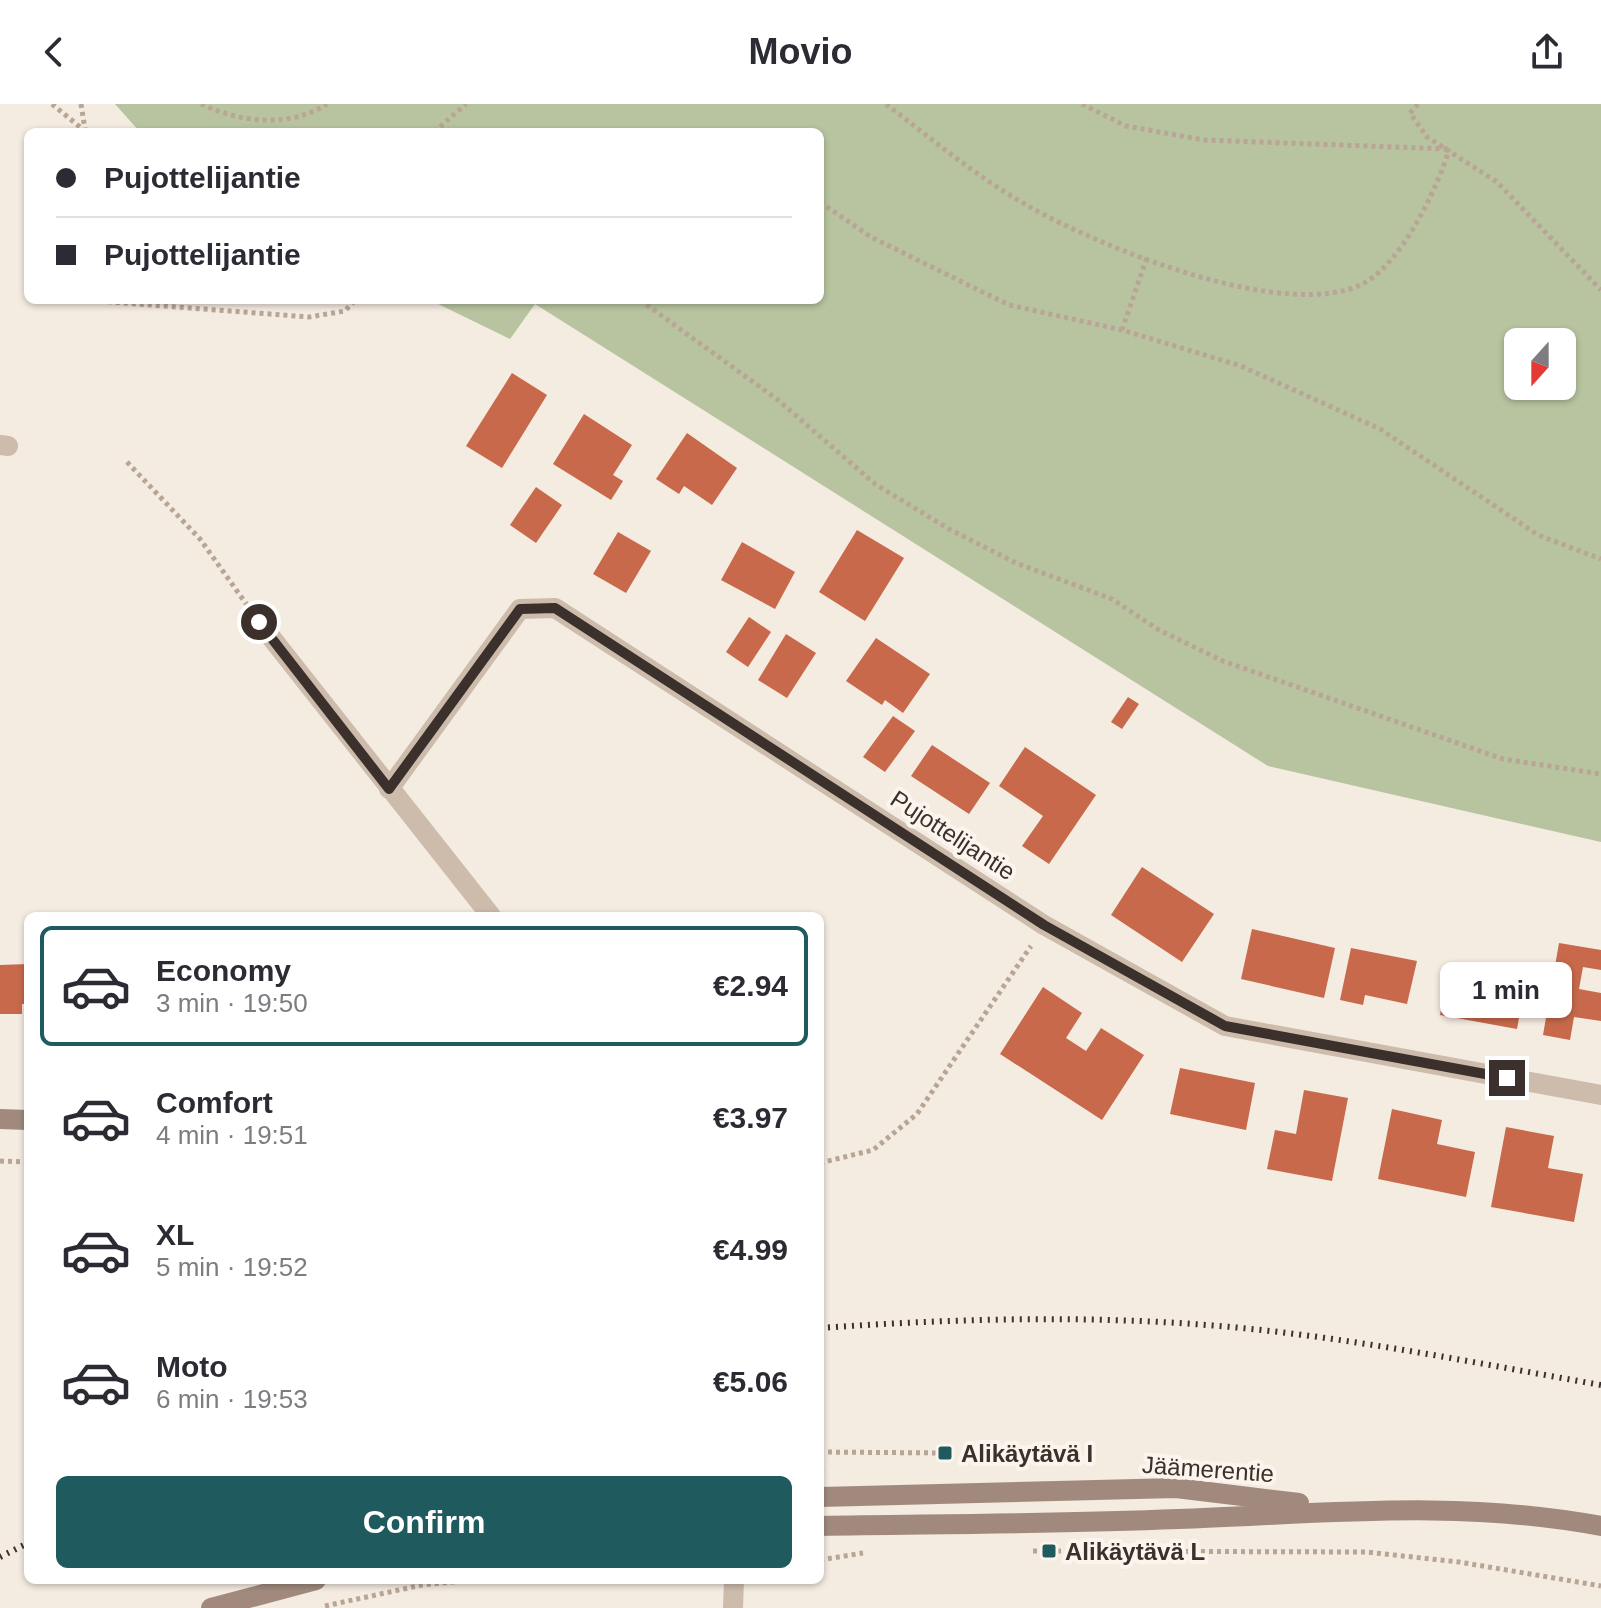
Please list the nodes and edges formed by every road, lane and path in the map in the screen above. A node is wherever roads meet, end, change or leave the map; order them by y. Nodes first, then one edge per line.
1 (52, 104) edge
2 (81, 104) edge
3 (201, 104) edge
4 (327, 104) edge
5 (466, 104) edge
6 (886, 104) edge
7 (1082, 104) edge
8 (1418, 104) edge
9 (81, 128) edge
10 (85, 128) edge
11 (439, 128) edge
12 (1449, 149) junction
13 (824, 205) edge
14 (1147, 257) junction
15 (1601, 290) edge
16 (137, 304) edge
17 (351, 304) edge
18 (646, 304) edge
19 (1122, 330) junction
20 (127, 462) dead end
21 (1601, 559) edge
22 (259, 622) joint
23 (1601, 774) edge
24 (389, 789) junction
25 (488, 912) edge
26 (1044, 925) junction
27 (1601, 1095) edge
28 (0, 1119) edge
29 (24, 1120) edge
30 (0, 1161) edge
31 (24, 1162) edge
32 (824, 1162) edge
33 (824, 1452) edge
34 (945, 1453) dead end
35 (824, 1490) edge
36 (1351, 1509) junction
37 (824, 1526) edge
38 (1601, 1526) edge
39 (1019, 1551) dead end
40 (866, 1552) dead end
41 (824, 1559) edge
42 (255, 1584) edge
43 (301, 1584) edge
44 (432, 1584) edge
45 (734, 1584) edge
46 (1601, 1586) edge
47 (209, 1608) edge
48 (316, 1608) edge
49 (733, 1608) edge

1 - 9 path
2 - 10 path
3 - 4 path
5 - 11 path
6 - 14 path
7 - 12 path
8 - 12 path
12 - 14 path
12 - 15 path
13 - 19 path
14 - 19 path
16 - 17 path
18 - 23 path
19 - 21 path
20 - 22 path
22 - 24 street
24 - 25 street
24 - 26 street, Pujottelijantie
26 - 27 street, Pujottelijantie
26 - 32 path
28 - 29 main road
30 - 31 path
33 - 34 path
35 - 36 main road, Jäämerentie
36 - 37 main road, Jäämerentie
36 - 38 main road, Jäämerentie
39 - 46 path
40 - 41 path
42 - 47 main road
43 - 47 main road
44 - 48 path
45 - 49 street

